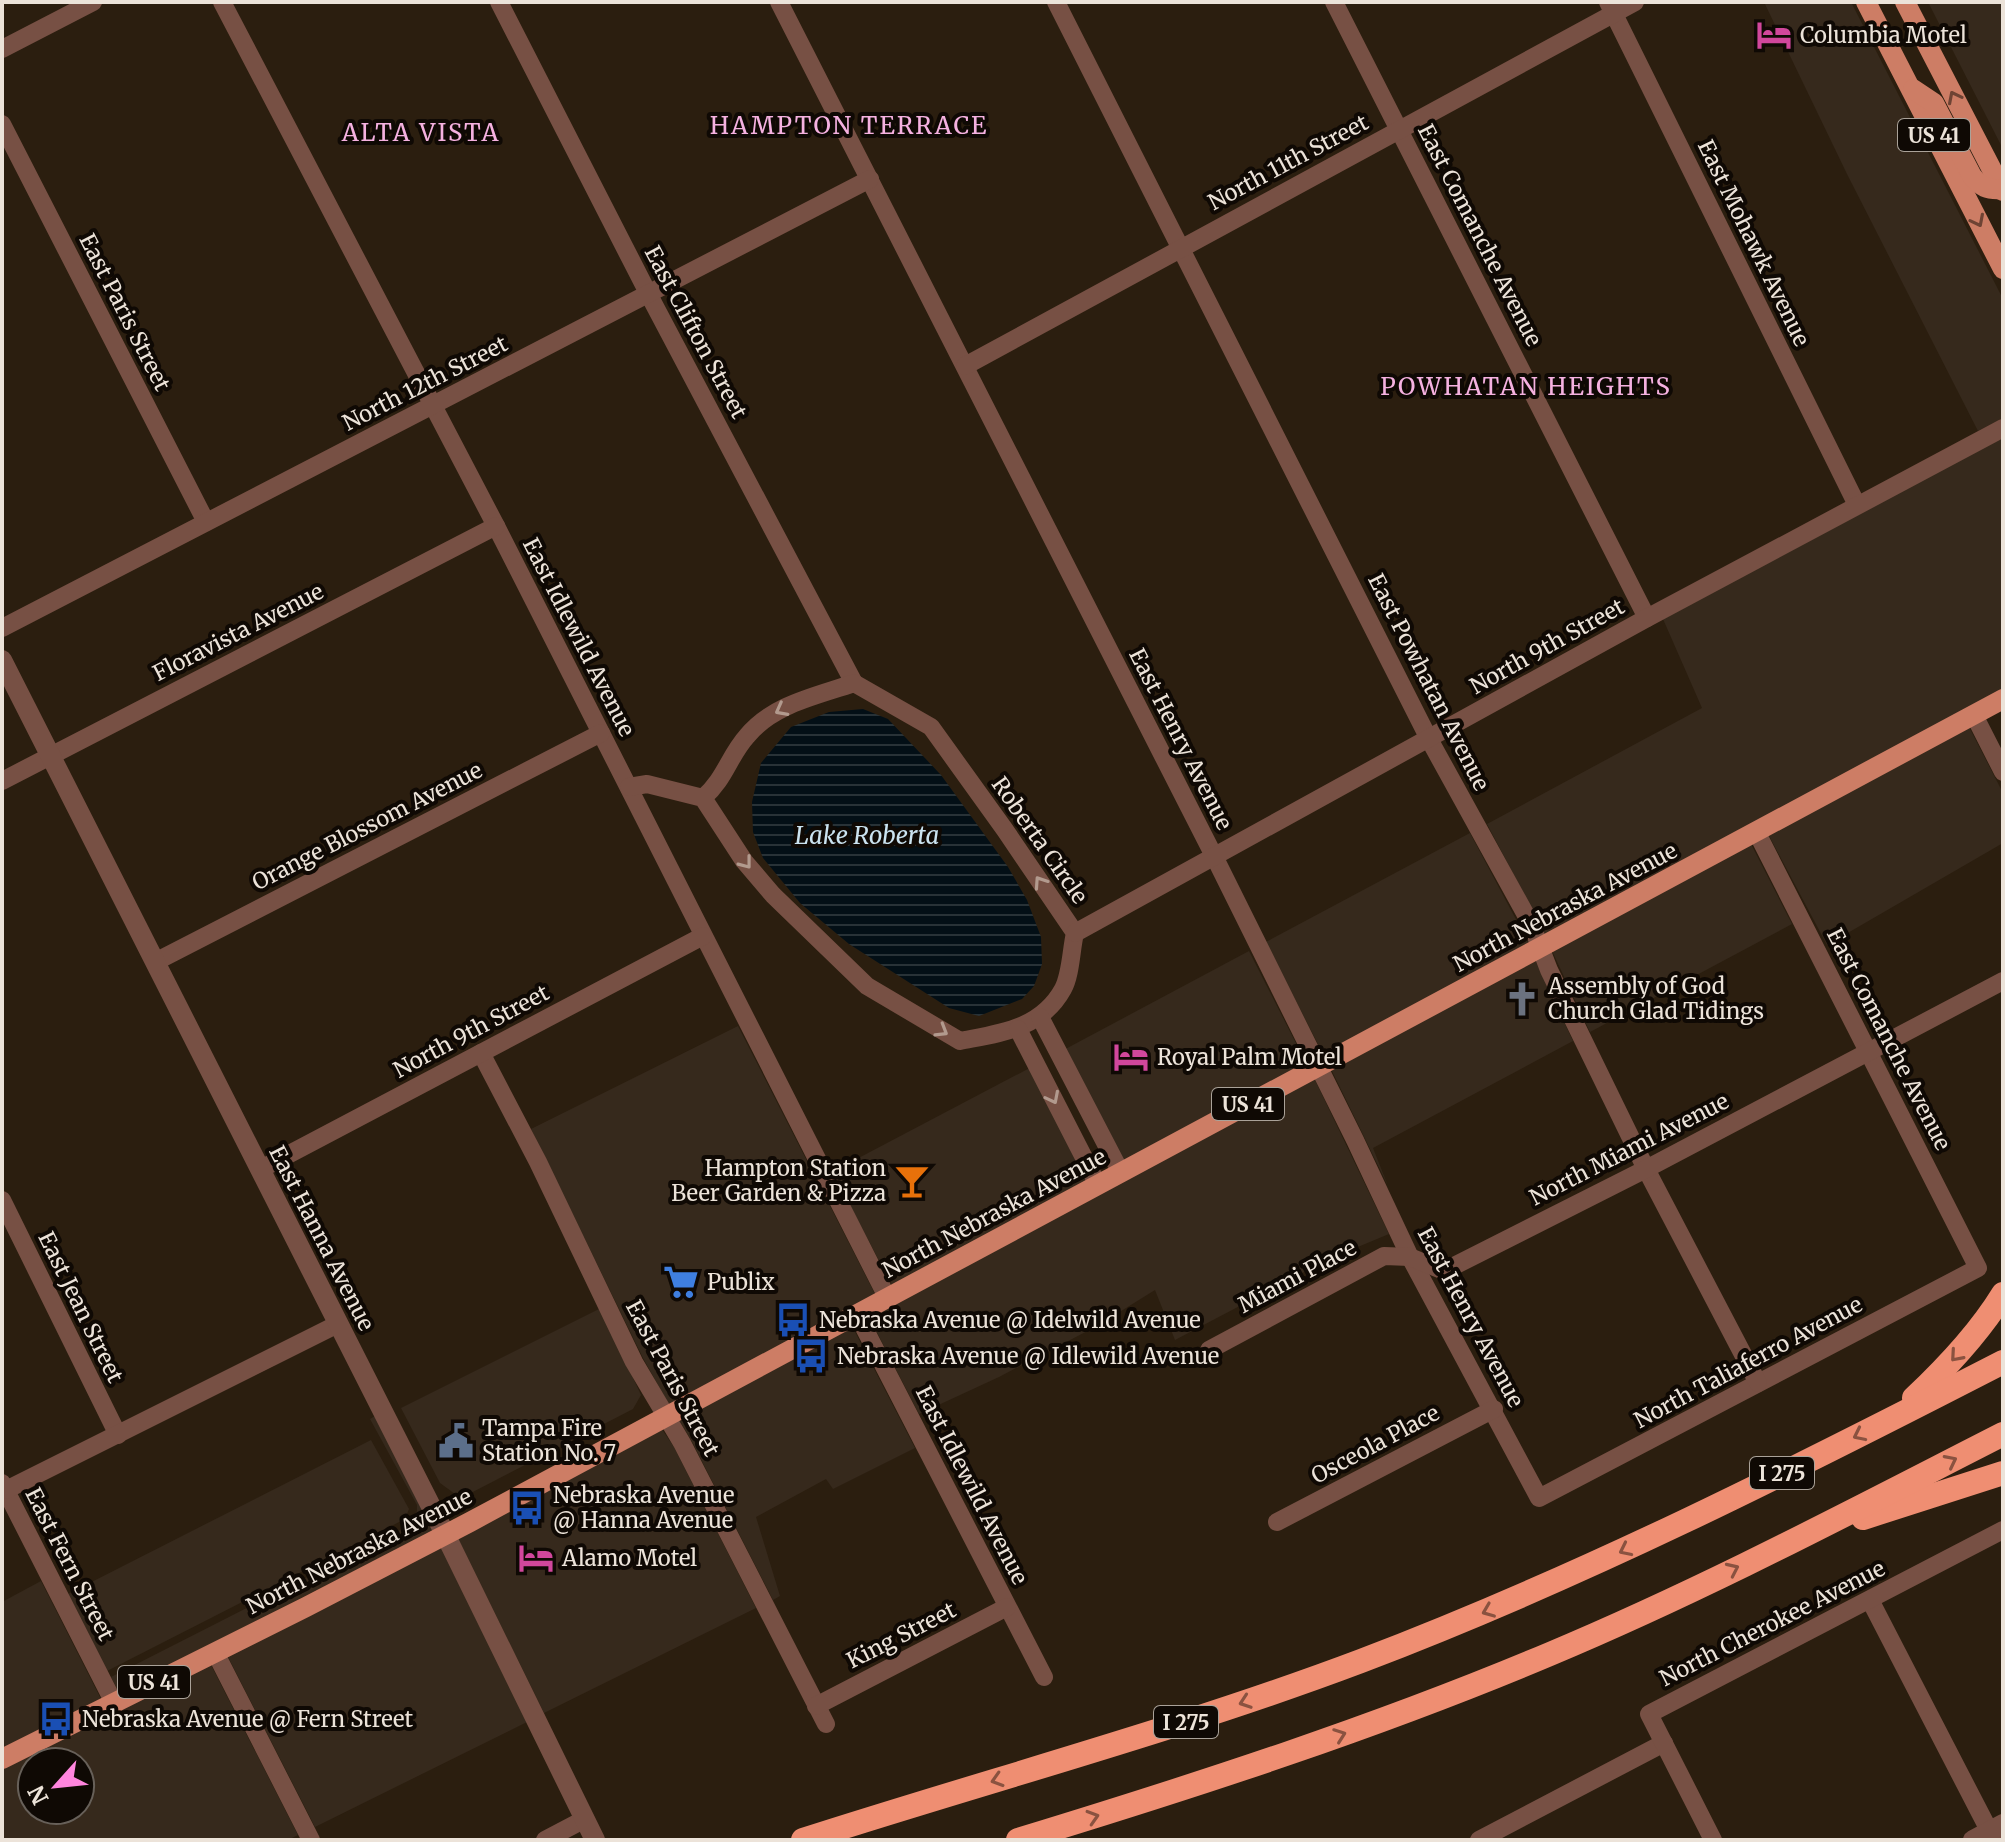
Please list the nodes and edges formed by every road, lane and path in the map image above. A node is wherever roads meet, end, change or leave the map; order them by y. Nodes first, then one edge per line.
1 (93, 2) edge
2 (222, 2) edge
3 (499, 2) edge
4 (779, 2) edge
5 (1056, 2) edge
6 (1334, 2) edge
7 (1635, 2) edge
8 (1866, 2) edge
9 (1905, 2) edge
10 (1610, 8) edge
11 (2, 49) edge
12 (1909, 86) junction
13 (2, 124) edge
14 (1400, 129) junction
15 (870, 179) junction
16 (2002, 190) edge
17 (1181, 246) junction
18 (2003, 269) edge
19 (649, 295) junction
20 (965, 366) junction
21 (432, 406) junction
22 (2003, 428) edge
23 (1857, 505) junction
24 (206, 522) junction
25 (496, 526) junction
26 (1647, 618) junction
27 (2, 628) edge
28 (2, 660) edge
29 (854, 683) junction
30 (2003, 699) edge
31 (1974, 715) junction
32 (601, 733) junction
33 (1429, 739) junction
34 (50, 755) junction
35 (2003, 772) edge
36 (2, 781) edge
37 (629, 787) junction
38 (703, 798) junction
39 (1756, 831) junction
40 (1214, 856) junction
41 (1075, 933) junction
42 (703, 936) junction
43 (1541, 948) junction
44 (155, 962) junction
45 (2003, 981) edge
46 (1040, 1017) junction
47 (1018, 1029) junction
48 (1868, 1051) junction
49 (481, 1053) junction
50 (1318, 1066) junction
51 (261, 1169) junction
52 (1646, 1169) junction
53 (1121, 1173) junction
54 (1098, 1185) junction
55 (2, 1200) edge
56 (1410, 1257) junction
57 (1978, 1268) joint
58 (2003, 1294) edge
59 (887, 1297) junction
60 (857, 1314) junction
61 (338, 1324) junction
62 (1209, 1350) dead end
63 (2003, 1362) edge
64 (1758, 1383) junction
65 (1494, 1409) junction
66 (664, 1417) junction
67 (1891, 1419) junction
68 (2003, 1434) edge
69 (118, 1435) junction
70 (2003, 1473) edge
71 (4, 1487) edge
72 (1539, 1498) joint
73 (1277, 1522) dead end
74 (2003, 1530) edge
75 (445, 1534) junction
76 (1806, 1534) junction
77 (1870, 1600) junction
78 (1007, 1607) junction
79 (215, 1652) junction
80 (1044, 1677) dead end
81 (114, 1703) junction
82 (816, 1706) junction
83 (826, 1724) dead end
84 (1664, 1743) junction
85 (2, 1759) edge
86 (585, 1819) junction
87 (1990, 1834) edge
88 (311, 1840) edge
89 (545, 1840) edge
90 (595, 1840) edge
91 (803, 1840) edge
92 (1018, 1840) edge
93 (1479, 1840) edge
94 (1713, 1840) edge

1 - 11 street
2 - 21 street, East Idlewild Avenue
3 - 19 street, East Clifton Street
4 - 15 street, East Henry Avenue
5 - 17 street, East Powhatan Avenue
6 - 14 street, East Comanche Avenue
7 - 10 street, North 11th Street
8 - 12 main road, US 41
16 -> 9 main road, US 41
10 - 14 street, North 11th Street
10 - 23 street, East Mohawk Avenue
12 - 16 main road
12 -> 18 main road, US 41
13 - 24 street, East Paris Street
14 - 17 street, North 11th Street
14 - 26 street, East Comanche Avenue
15 - 19 street, North 12th Street
15 - 20 street, East Henry Avenue
17 - 20 street, North 11th Street
17 - 33 street, East Powhatan Avenue
19 - 21 street, North 12th Street
19 - 29 street, East Clifton Street
20 - 40 street, East Henry Avenue
21 - 24 street, North 12th Street
21 - 25 street, East Idlewild Avenue
22 - 23 street, North 9th Street
23 - 26 street, North 9th Street
24 - 27 street, North 12th Street
25 - 32 street, East Idlewild Avenue
25 - 34 street, Floravista Avenue
26 - 33 street, North 9th Street
28 - 34 street, East Hanna Avenue
29 -> 38 street
41 -> 29 street, Roberta Circle
30 - 31 main road, North Nebraska Avenue / US 41
31 - 35 street
31 - 39 main road, North Nebraska Avenue / US 41
32 - 37 street, East Idlewild Avenue
32 - 44 street, Orange Blossom Avenue
33 - 40 street, North 9th Street
33 - 43 street, East Powhatan Avenue
34 - 36 street, Floravista Avenue
34 - 44 street, East Hanna Avenue
37 - 38 street
37 - 42 street, East Idlewild Avenue
38 -> 47 street, Roberta Circle
39 - 43 main road, North Nebraska Avenue / US 41
39 - 48 street, East Comanche Avenue
40 - 41 street, North 9th Street
40 - 50 street, East Henry Avenue
41 - 46 street, Roberta Circle
42 - 49 street, North 9th Street
42 - 59 street, East Idlewild Avenue
43 - 50 main road, North Nebraska Avenue / US 41
43 - 52 street, East Powhatan Avenue
44 - 51 street, East Hanna Avenue
45 - 48 street, North Miami Avenue
46 - 47 street, Roberta Circle
46 - 53 street
47 -> 54 street
48 - 52 street, North Miami Avenue
48 - 57 street, East Comanche Avenue
49 - 51 street, North 9th Street
49 - 66 street, East Paris Street
50 - 53 main road, North Nebraska Avenue / US 41
50 - 56 street, East Henry Avenue
51 - 61 street, East Hanna Avenue
52 - 56 street, North Miami Avenue
52 - 64 street, East Powhatan Avenue
53 - 54 main road, North Nebraska Avenue / US 41
54 - 59 main road, North Nebraska Avenue / US 41
55 - 69 street, East Jean Street
56 - 62 street, Miami Place
56 - 65 street, East Henry Avenue
57 - 64 street, North Taliaferro Avenue
58 -> 67 highway
59 - 60 main road, North Nebraska Avenue / US 41
60 - 66 main road, North Nebraska Avenue / US 41
60 - 78 street, East Idlewild Avenue
61 - 69 street
61 - 75 street, East Hanna Avenue
63 - 67 highway, I 275
64 - 72 street, North Taliaferro Avenue
65 - 72 street, East Henry Avenue
65 - 73 street, Osceola Place
66 - 75 main road, North Nebraska Avenue / US 41
66 - 82 street, East Paris Street
67 -> 91 highway, I 275
76 -> 68 highway
69 - 71 street
70 - 76 highway
71 - 81 street, East Fern Street
74 - 77 street, North Cherokee Avenue
75 - 79 main road, North Nebraska Avenue / US 41
75 - 86 street, East Hanna Avenue
92 -> 76 highway
77 - 84 street, North Cherokee Avenue
77 - 87 street
78 - 80 street, East Idlewild Avenue
78 - 82 street, King Street
79 - 81 main road, North Nebraska Avenue / US 41
79 - 88 street
81 - 85 main road, North Nebraska Avenue / US 41
82 - 83 street, East Paris Street
84 - 93 street
84 - 94 street
86 - 89 street
86 - 90 street, East Hanna Avenue

